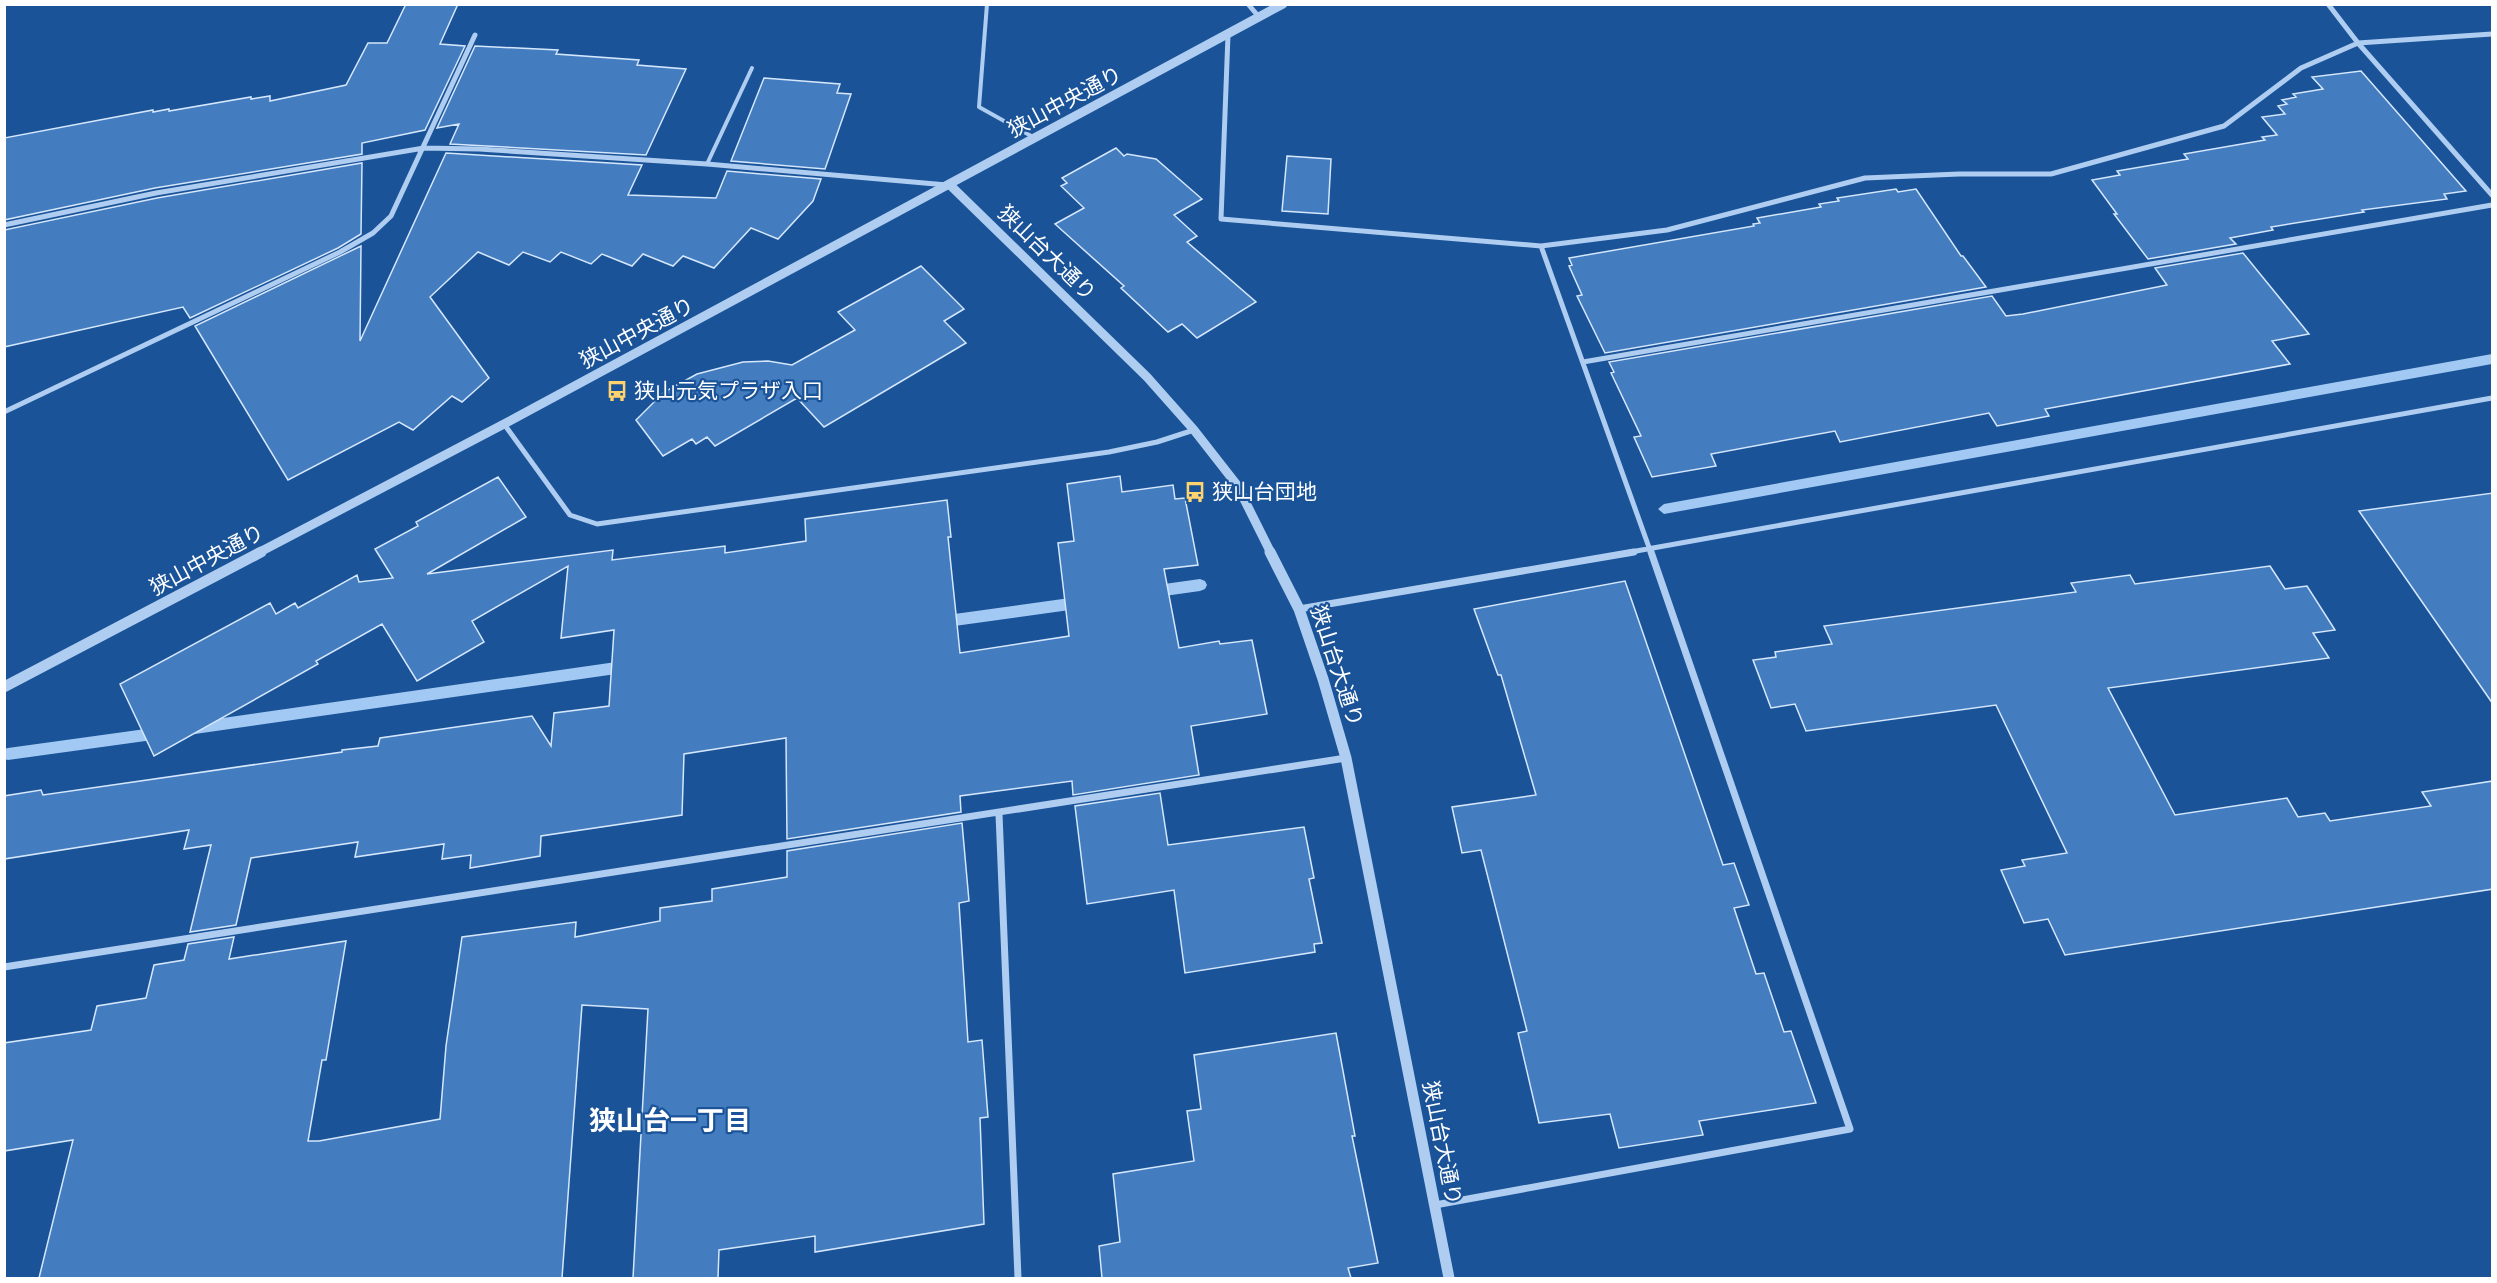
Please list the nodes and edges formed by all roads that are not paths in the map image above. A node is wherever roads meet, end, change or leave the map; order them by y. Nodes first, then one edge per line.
1 (987, 4) edge
2 (1248, 4) edge
3 (1283, 4) edge
4 (2328, 4) edge
5 (1259, 17) junction
6 (2493, 34) edge
7 (475, 35) dead end
8 (1228, 35) junction
9 (2358, 43) junction
10 (752, 68) dead end
11 (1035, 139) junction
12 (424, 148) junction
13 (707, 164) junction
14 (950, 185) junction
15 (2493, 195) edge
16 (2493, 205) edge
17 (4, 225) edge
18 (1541, 246) junction
19 (1583, 362) junction
20 (2493, 398) edge
21 (4, 412) edge
22 (504, 424) junction
23 (1194, 430) junction
24 (1650, 549) junction
25 (1299, 609) junction
26 (4, 687) edge
27 (1346, 758) junction
28 (999, 814) junction
29 (4, 967) edge
30 (1434, 1205) junction
31 (1018, 1278) edge
32 (1449, 1278) edge

1 - 11 lane
2 - 5 street
3 - 5 street, 狭山中央通り
4 - 9 street
5 - 8 street, 狭山中央通り
6 - 9 street
7 - 12 street
8 - 11 street, 狭山中央通り
8 - 18 street
9 - 15 street
9 - 18 street
10 - 13 lane
11 - 14 street, 狭山中央通り
12 - 13 street
12 - 17 street
12 - 21 street
13 - 14 street
14 - 22 street, 狭山中央通り
14 - 23 street, 狭山台大通り
16 - 19 street
18 - 19 street
19 - 24 street
20 - 24 street
22 - 23 street
22 - 26 street, 狭山中央通り
23 - 25 street, 狭山台大通り
24 - 25 street
24 - 30 street
25 - 27 street, 狭山台大通り
27 - 28 street
27 - 30 street, 狭山台大通り
28 - 29 street
28 - 31 street
30 - 32 street, 狭山台大通り

